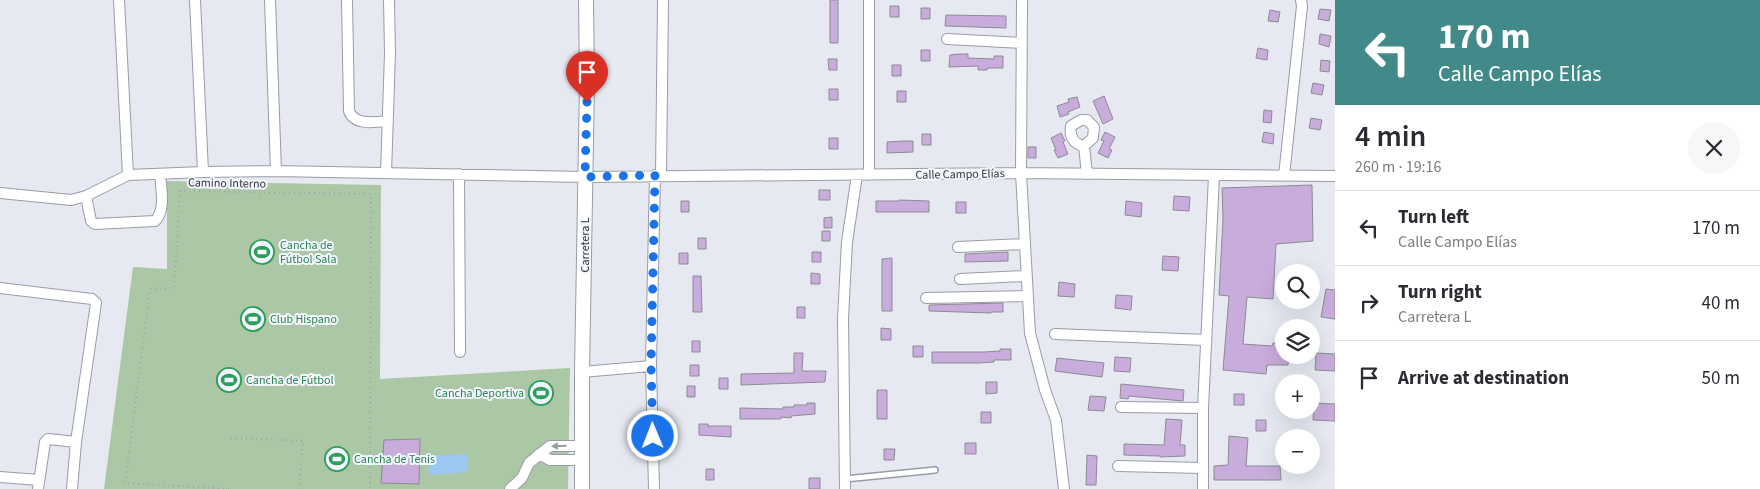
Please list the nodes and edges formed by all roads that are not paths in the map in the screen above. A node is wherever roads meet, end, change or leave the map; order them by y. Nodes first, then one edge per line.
1 (120, 0) edge
2 (195, 0) edge
3 (270, 0) edge
4 (347, 0) edge
5 (389, 0) edge
6 (586, 0) edge
7 (663, 0) edge
8 (869, 0) edge
9 (1022, 0) edge
10 (1301, 0) edge
11 (947, 39) dead end
12 (1022, 43) junction
13 (388, 121) junction
14 (1084, 146) dead end
15 (276, 171) junction
16 (203, 172) junction
17 (386, 173) junction
18 (1021, 173) junction
19 (160, 174) junction
20 (459, 174) junction
21 (1087, 174) junction
22 (128, 175) junction
23 (658, 175) junction
24 (857, 175) junction
25 (869, 175) junction
26 (1214, 176) junction
27 (1284, 176) junction
28 (1335, 176) edge
29 (585, 177) junction
30 (0, 193) edge
31 (86, 196) junction
32 (1025, 244) junction
33 (958, 247) dead end
34 (1026, 276) junction
35 (960, 279) dead end
36 (0, 288) edge
37 (1027, 296) junction
38 (926, 298) dead end
39 (1055, 334) dead end
40 (1206, 340) junction
41 (460, 352) dead end
42 (651, 366) junction
43 (582, 372) junction
44 (1121, 407) dead end
45 (1203, 408) junction
46 (76, 442) junction
47 (582, 453) junction
48 (1118, 466) dead end
49 (1203, 468) junction
50 (935, 470) dead end
51 (0, 478) edge
52 (845, 484) edge
53 (39, 485) edge
54 (72, 489) edge
55 (510, 489) edge
56 (582, 489) edge
57 (654, 489) edge
58 (1064, 489) edge
59 (1203, 489) edge

1 - 22 street
2 - 16 street
3 - 15 street
4 - 13 street
5 - 13 street
6 - 29 street, Carretera L
7 - 23 street
8 - 25 street
9 - 12 street
10 - 27 street
11 - 12 street
12 - 18 street
13 - 17 street
14 - 21 street
15 - 16 street, Calle Campo Elías
15 - 17 street, Calle Campo Elías
16 - 19 street, Calle Campo Elías
17 - 20 street, Calle Campo Elías
18 - 21 street, Calle Campo Elías
18 - 25 street, Calle Campo Elías
18 - 32 street
19 - 22 street, Calle Campo Elías
19 - 31 street
20 - 29 street, Calle Campo Elías
20 - 41 street
21 - 26 street, Calle Campo Elías
22 - 31 street
23 - 24 street, Calle Campo Elías
23 - 29 street, Calle Campo Elías
23 - 42 street
24 - 25 street, Calle Campo Elías
24 - 52 street
26 - 27 street, Calle Campo Elías
26 - 40 street
27 - 28 street, Calle Campo Elías
29 - 43 street, Carretera L
30 - 31 street
32 - 33 street
32 - 34 street
34 - 35 street
34 - 37 street
36 - 46 street
37 - 38 street
37 - 58 street
39 - 40 street
40 - 45 street
42 - 43 street
42 - 57 street
43 - 47 street, Carretera L
44 - 45 street
45 - 49 street
46 - 53 street
46 - 54 street
47 - 55 street
47 - 56 street, Carretera L
48 - 49 street
49 - 59 street
50 - 52 lane
51 - 53 street

